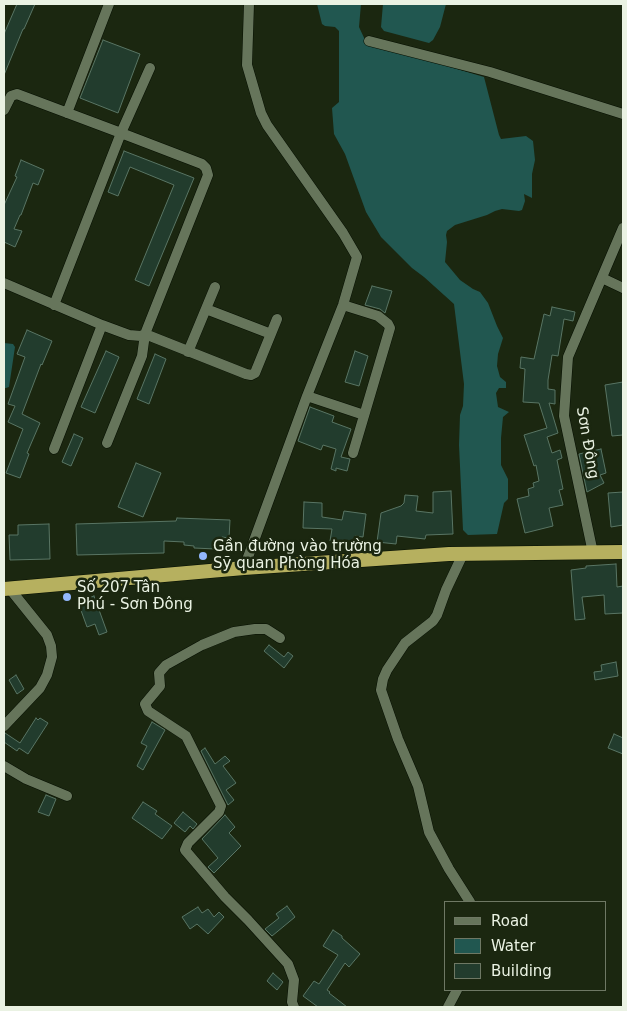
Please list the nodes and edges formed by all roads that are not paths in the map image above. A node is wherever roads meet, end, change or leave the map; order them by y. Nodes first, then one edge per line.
1 (108, 4) edge
2 (249, 4) edge
3 (369, 41) dead end
4 (150, 68) dead end
5 (4, 110) edge
6 (67, 113) junction
7 (623, 114) edge
8 (121, 133) junction
9 (623, 228) edge
10 (602, 278) junction
11 (4, 283) edge
12 (215, 287) dead end
13 (623, 288) edge
14 (54, 305) junction
15 (343, 305) junction
16 (206, 309) junction
17 (277, 319) dead end
18 (102, 325) junction
19 (145, 334) junction
20 (271, 334) junction
21 (188, 352) junction
22 (307, 396) junction
23 (364, 415) junction
24 (107, 443) dead end
25 (54, 449) dead end
26 (353, 453) dead end
27 (623, 552) edge
28 (593, 553) junction
29 (463, 554) junction
30 (244, 568) junction
31 (7, 589) edge
32 (280, 638) dead end
33 (4, 726) edge
34 (4, 766) edge
35 (67, 796) dead end
36 (469, 901) edge
37 (456, 991) edge
38 (294, 1007) edge
39 (448, 1007) edge

1 - 6 street
2 - 15 street
3 - 7 street
4 - 8 street
5 - 6 street
6 - 8 street
8 - 14 street
8 - 19 street
9 - 10 street, Sơn Đông
10 - 13 street
10 - 28 street, Sơn Đông
11 - 14 street
12 - 16 street
14 - 18 street
15 - 22 street
15 - 23 street
16 - 20 street
16 - 21 street
17 - 20 street
18 - 19 street
18 - 25 street
19 - 21 street
19 - 24 street
20 - 21 street
22 - 23 street
22 - 30 street
23 - 26 street
27 - 28 highway
28 - 29 highway
29 - 30 highway
29 - 36 street
30 - 31 highway
31 - 33 street
32 - 38 street
34 - 35 street
37 - 39 street

